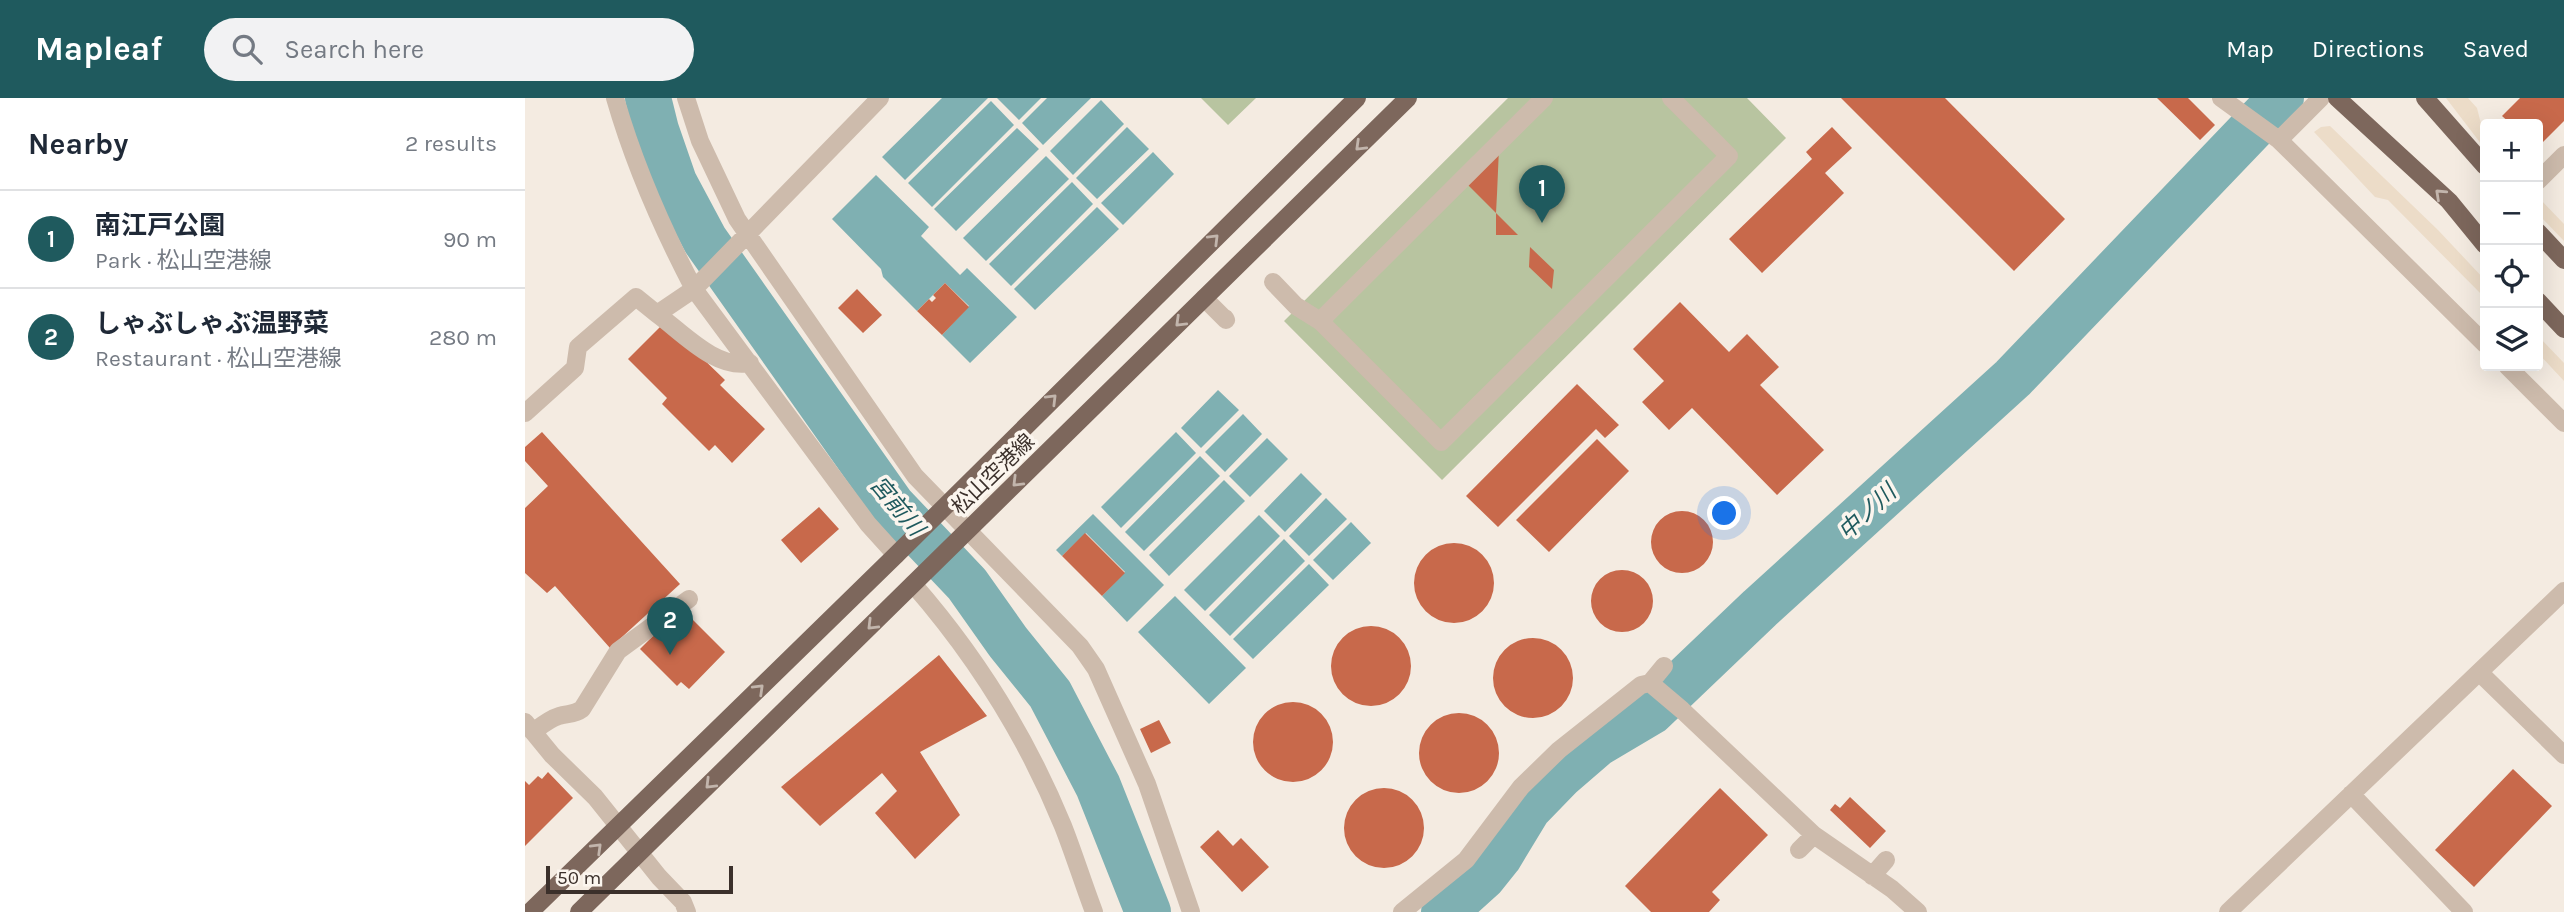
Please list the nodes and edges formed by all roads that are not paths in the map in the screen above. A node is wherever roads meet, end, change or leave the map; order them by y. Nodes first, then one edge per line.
1 (615, 98) edge
2 (685, 98) edge
3 (880, 98) edge
4 (1357, 98) edge
5 (1408, 98) edge
6 (1544, 98) edge
7 (1671, 98) edge
8 (2221, 98) edge
9 (2321, 98) edge
10 (2337, 98) edge
11 (2425, 98) edge
12 (2279, 139) junction
13 (2564, 155) edge
14 (2480, 160) edge
15 (2543, 176) edge
16 (2543, 237) edge
17 (2480, 239) edge
18 (742, 242) junction
19 (2564, 260) edge
20 (1273, 282) dead end
21 (698, 286) junction
22 (1204, 298) junction
23 (2543, 306) edge
24 (657, 314) junction
25 (1225, 318) dead end
26 (1320, 321) junction
27 (2564, 329) edge
28 (2480, 339) edge
29 (750, 363) junction
30 (2512, 371) edge
31 (525, 413) edge
32 (2564, 423) edge
33 (939, 511) junction
34 (968, 530) junction
35 (899, 552) junction
36 (917, 580) junction
37 (2564, 592) edge
38 (689, 599) dead end
39 (1664, 666) dead end
40 (2480, 673) junction
41 (1654, 686) junction
42 (529, 727) edge
43 (2564, 755) edge
44 (2351, 794) junction
45 (619, 827) junction
46 (1814, 835) junction
47 (1799, 850) dead end
48 (640, 853) junction
49 (1886, 860) dead end
50 (1872, 876) junction
51 (530, 912) edge
52 (579, 912) edge
53 (687, 912) edge
54 (1094, 912) edge
55 (1191, 912) edge
56 (1402, 912) edge
57 (1918, 912) edge
58 (2228, 912) edge
59 (2464, 912) edge

1 - 21 street
2 - 18 street
3 - 18 street
33 -> 4 main road, 松山空港線
5 -> 22 main road, 松山空港線
6 - 26 street
7 - 26 street
8 - 12 street
9 - 12 street
17 -> 10 main road
11 - 14 main road
12 - 28 street
13 - 15 street
16 - 19 main road
18 - 21 street
18 - 33 street
20 - 26 street
21 - 24 street
21 - 29 street
22 - 25 street
22 -> 34 main road, 松山空港線
23 - 27 main road
24 - 29 street
24 - 31 street
29 - 35 street
30 - 32 street
33 - 34 street
33 - 35 main road, 松山空港線
34 - 36 main road, 松山空港線
34 - 55 street
45 -> 35 main road, 松山空港線
36 -> 48 main road, 松山空港線
36 - 54 street
37 - 40 street
38 - 42 street
39 - 41 street
40 - 43 street
40 - 44 street
41 - 46 street
41 - 56 street
42 - 45 street
44 - 58 street
44 - 59 street
45 - 48 street
51 -> 45 main road, 松山空港線
46 - 47 street
46 - 50 street
48 - 52 main road, 松山空港線
48 - 53 street
49 - 50 street
50 - 57 street

